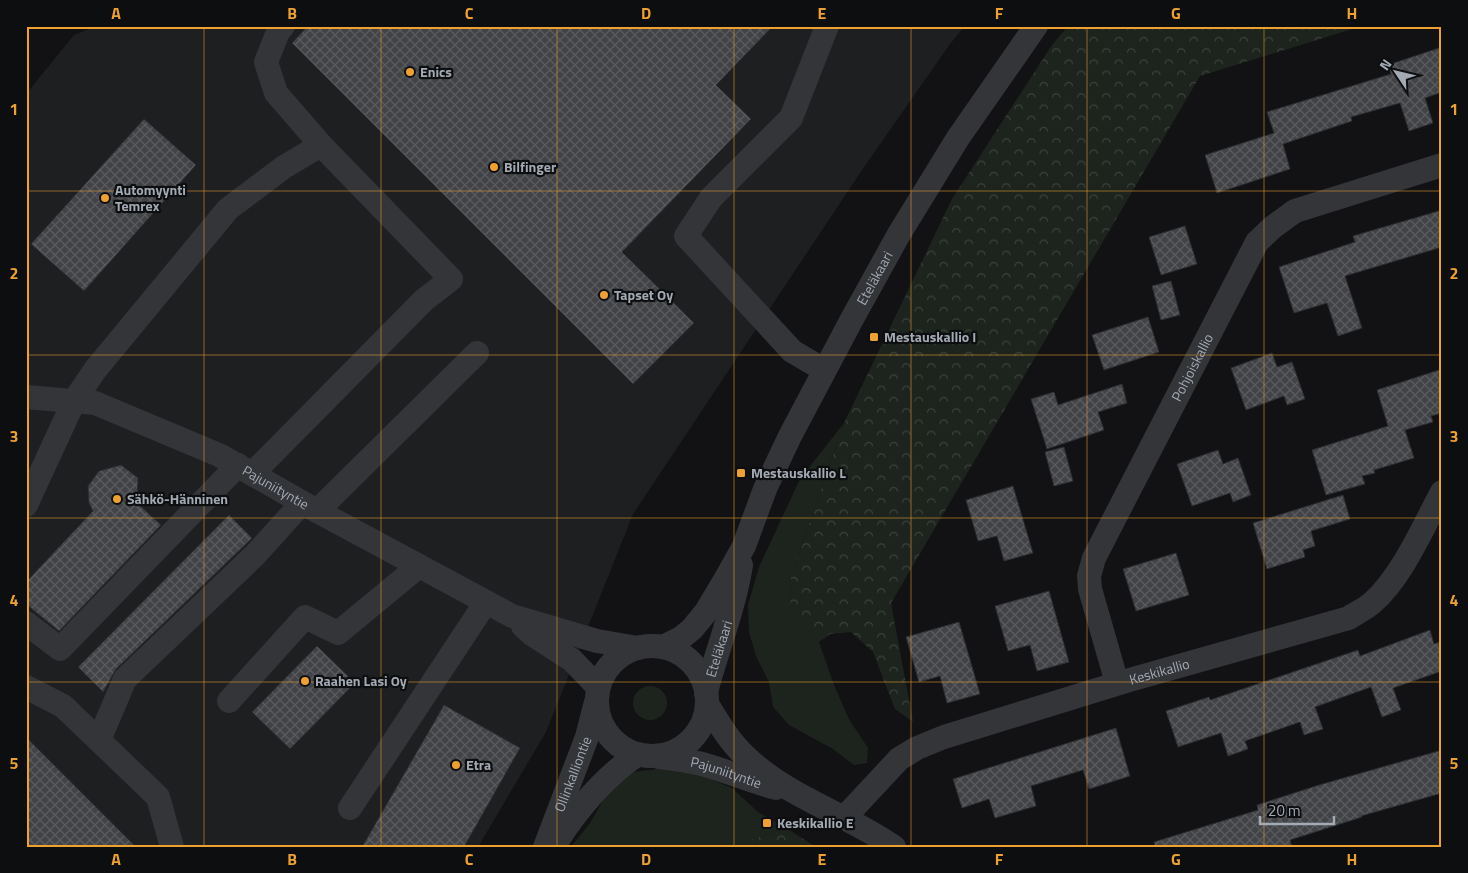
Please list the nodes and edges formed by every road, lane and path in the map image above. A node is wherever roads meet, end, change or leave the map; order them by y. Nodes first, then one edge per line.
1 (283, 26) edge
2 (827, 26) edge
3 (1030, 28) edge
4 (321, 145) junction
5 (1442, 165) edge
6 (477, 353) dead end
7 (824, 370) junction
8 (26, 398) edge
9 (74, 401) junction
10 (245, 469) junction
11 (1442, 492) edge
12 (26, 505) edge
13 (310, 507) junction
14 (744, 546) junction
15 (419, 566) junction
16 (486, 602) junction
17 (512, 616) junction
18 (26, 623) edge
19 (663, 647) junction
20 (638, 648) junction
21 (1117, 683) junction
22 (26, 687) edge
23 (598, 694) junction
24 (706, 698) junction
25 (229, 701) dead end
26 (99, 740) junction
27 (647, 755) junction
28 (795, 792) junction
29 (350, 808) dead end
30 (844, 818) junction
31 (172, 847) edge
32 (545, 847) edge
33 (554, 847) edge
34 (894, 847) edge

1 - 4 street
2 - 7 street
3 - 7 street, Eteläkaari
4 - 9 street
4 - 10 street
5 - 21 street, Pohjoiskallio
6 - 13 street
7 - 14 street, Eteläkaari
8 - 9 street, Pajuniityntie
9 - 10 street, Pajuniityntie
9 - 12 street
10 - 13 street, Pajuniityntie
10 - 18 street
11 - 21 street, Keskikallio
13 - 15 street, Pajuniityntie
13 - 26 street
14 - 19 street, Eteläkaari
14 - 24 street, Eteläkaari
15 - 16 street, Pajuniityntie
15 - 25 street
16 - 17 street, Pajuniityntie
16 - 29 street
17 - 20 street, Pajuniityntie
17 - 23 street, Pajuniityntie
19 - 20 street
19 - 24 street
20 - 23 street
21 - 30 street, Keskikallio
22 - 26 street
23 - 27 street
23 - 32 street, Ollinkalliontie
24 - 27 street
24 - 28 street, Pajuniityntie
26 - 31 street
27 - 28 street, Pajuniityntie
27 - 33 street, Ollinkalliontie
28 - 30 street, Pajuniityntie
30 - 34 street, Pajuniityntie

